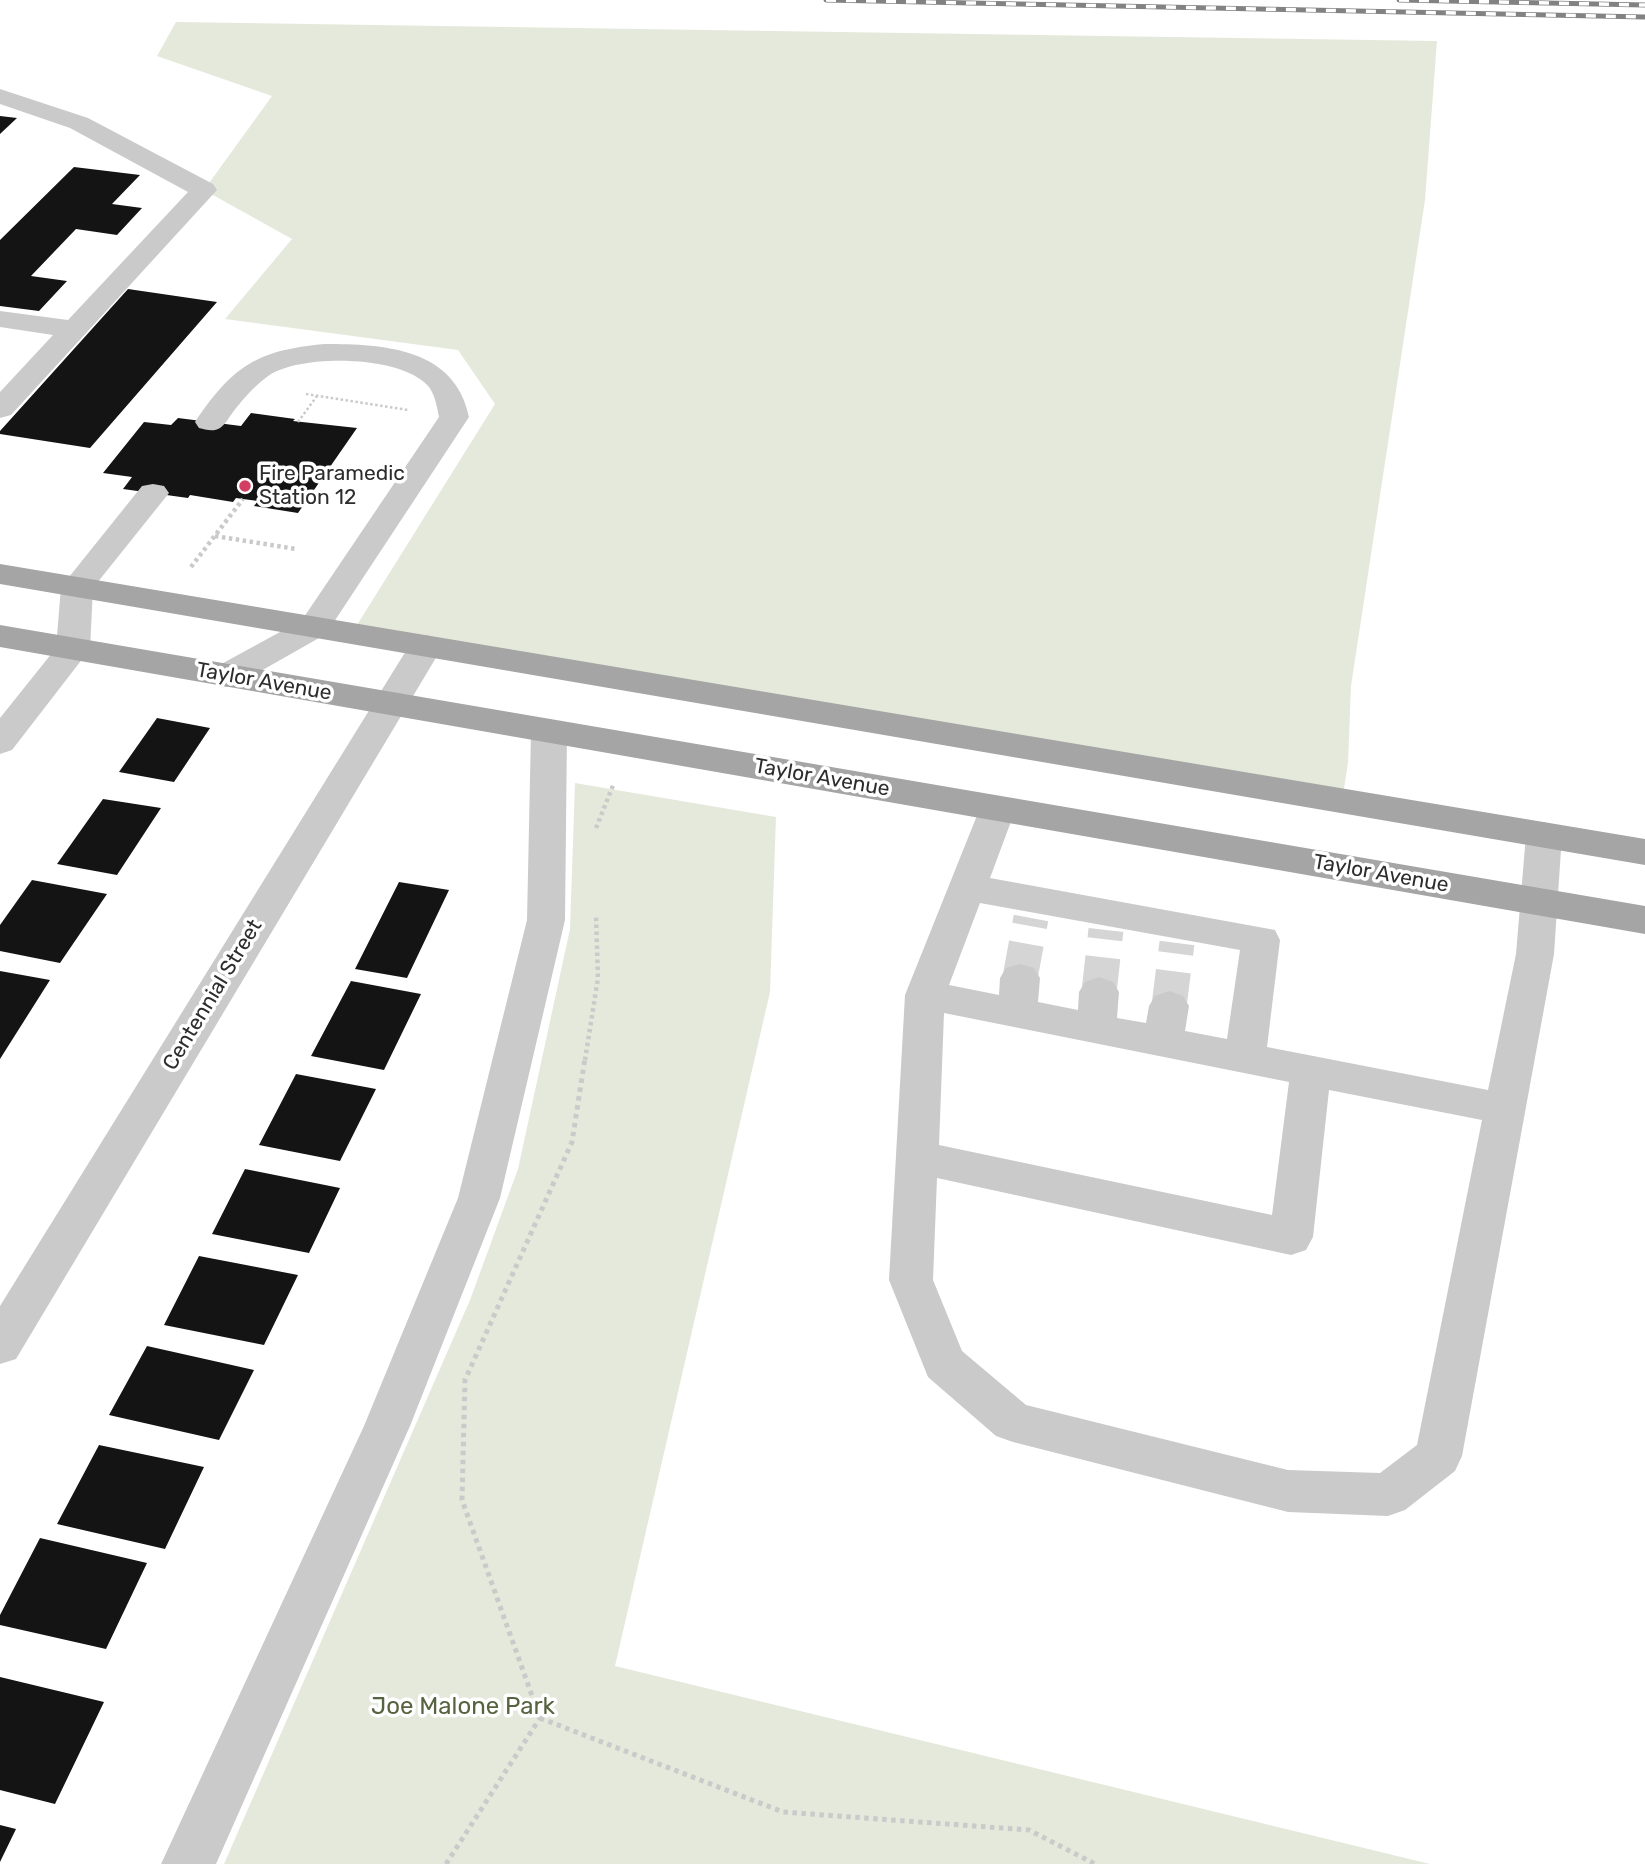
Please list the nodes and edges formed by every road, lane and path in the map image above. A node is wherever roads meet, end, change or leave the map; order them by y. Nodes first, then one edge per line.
1 (0, 96) edge
2 (0, 320) edge
3 (74, 329) junction
4 (241, 384) junction
5 (317, 396) junction
6 (0, 408) edge
7 (454, 417) junction
8 (210, 422) dead end
9 (299, 422) dead end
10 (153, 493) dead end
11 (243, 499) dead end
12 (215, 536) junction
13 (296, 549) dead end
14 (187, 573) dead end
15 (0, 574) edge
16 (78, 587) junction
17 (314, 627) junction
18 (0, 636) edge
19 (426, 646) junction
20 (73, 649) junction
21 (226, 676) junction
22 (390, 704) junction
23 (549, 731) junction
24 (0, 742) edge
25 (614, 783) dead end
26 (998, 808) junction
27 (594, 832) dead end
28 (1544, 835) junction
29 (1645, 852) edge
30 (966, 887) junction
31 (1538, 902) junction
32 (596, 912) dead end
33 (1645, 920) edge
34 (925, 995) junction
35 (1245, 1057) junction
36 (1311, 1071) junction
37 (1505, 1109) junction
38 (917, 1157) junction
39 (0, 1345) edge
40 (540, 1718) junction
41 (188, 1864) edge
42 (446, 1864) edge
43 (1094, 1864) edge

1 - 3 street
2 - 3 street
3 - 6 street
4 - 5 path
4 - 7 street
4 - 8 street
5 - 7 path
5 - 9 path
7 - 17 street
10 - 16 street
11 - 12 path
12 - 13 path
12 - 14 path
15 - 16 main road
16 - 17 main road
16 - 20 street
17 - 19 main road
17 - 21 street
18 - 20 main road, Taylor Avenue
19 - 22 street, Centennial Street
19 - 28 main road
20 - 21 main road, Taylor Avenue
20 - 24 street
21 - 22 main road, Taylor Avenue
22 - 23 main road, Taylor Avenue
22 - 39 street, Centennial Street
23 - 26 main road, Taylor Avenue
23 - 41 street
25 - 27 path
26 - 30 street
26 - 31 main road, Taylor Avenue
28 - 29 main road
28 - 31 street
30 - 34 street
30 - 35 street
31 - 33 main road, Taylor Avenue
31 - 37 street
32 - 40 path
34 - 35 street
34 - 38 street
35 - 36 street
36 - 37 street
36 - 38 street
37 - 38 street
40 - 42 path
40 - 43 path

